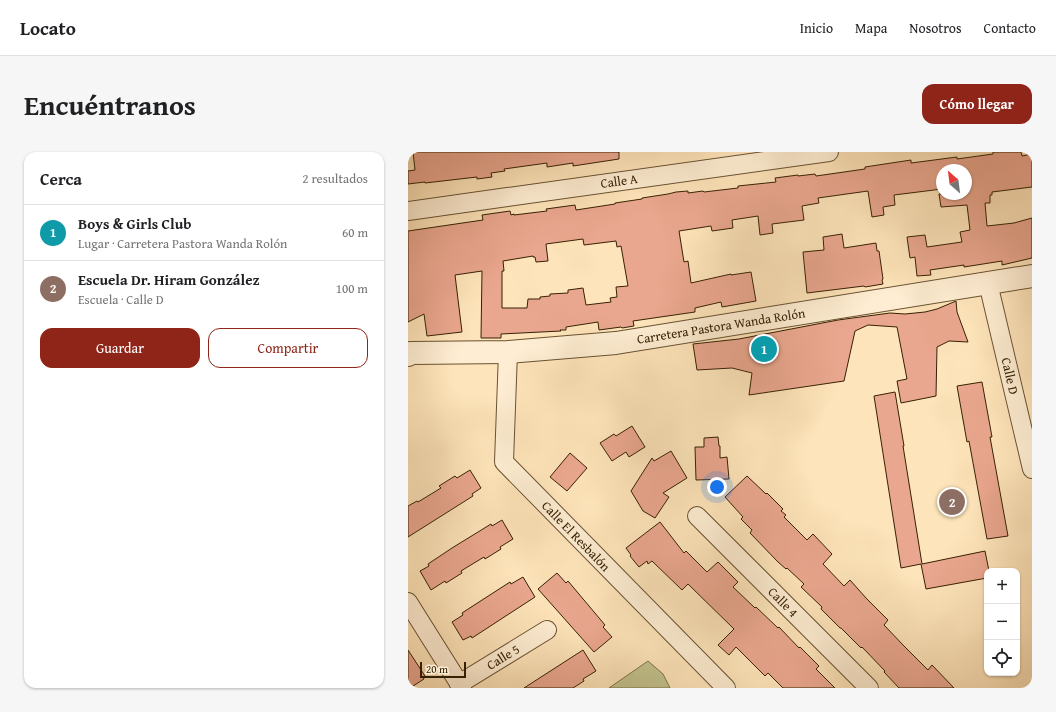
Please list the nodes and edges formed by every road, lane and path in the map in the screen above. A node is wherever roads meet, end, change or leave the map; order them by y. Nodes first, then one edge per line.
1 (829, 152) edge
2 (408, 211) edge
3 (1032, 276) edge
4 (988, 283) junction
5 (508, 352) junction
6 (409, 353) edge
7 (1032, 466) edge
8 (697, 516) dead end
9 (408, 602) edge
10 (547, 630) dead end
11 (461, 686) edge
12 (726, 688) edge
13 (869, 688) edge

1 - 2 street, Calle A
3 - 4 street, Carretera Pastora Wanda Rolón
4 - 5 street, Carretera Pastora Wanda Rolón
4 - 7 street, Calle D
5 - 6 street, Carretera Pastora Wanda Rolón
5 - 12 street, Calle El Resbalón
8 - 13 street, Calle 4
9 - 11 street
10 - 11 street, Calle 5

